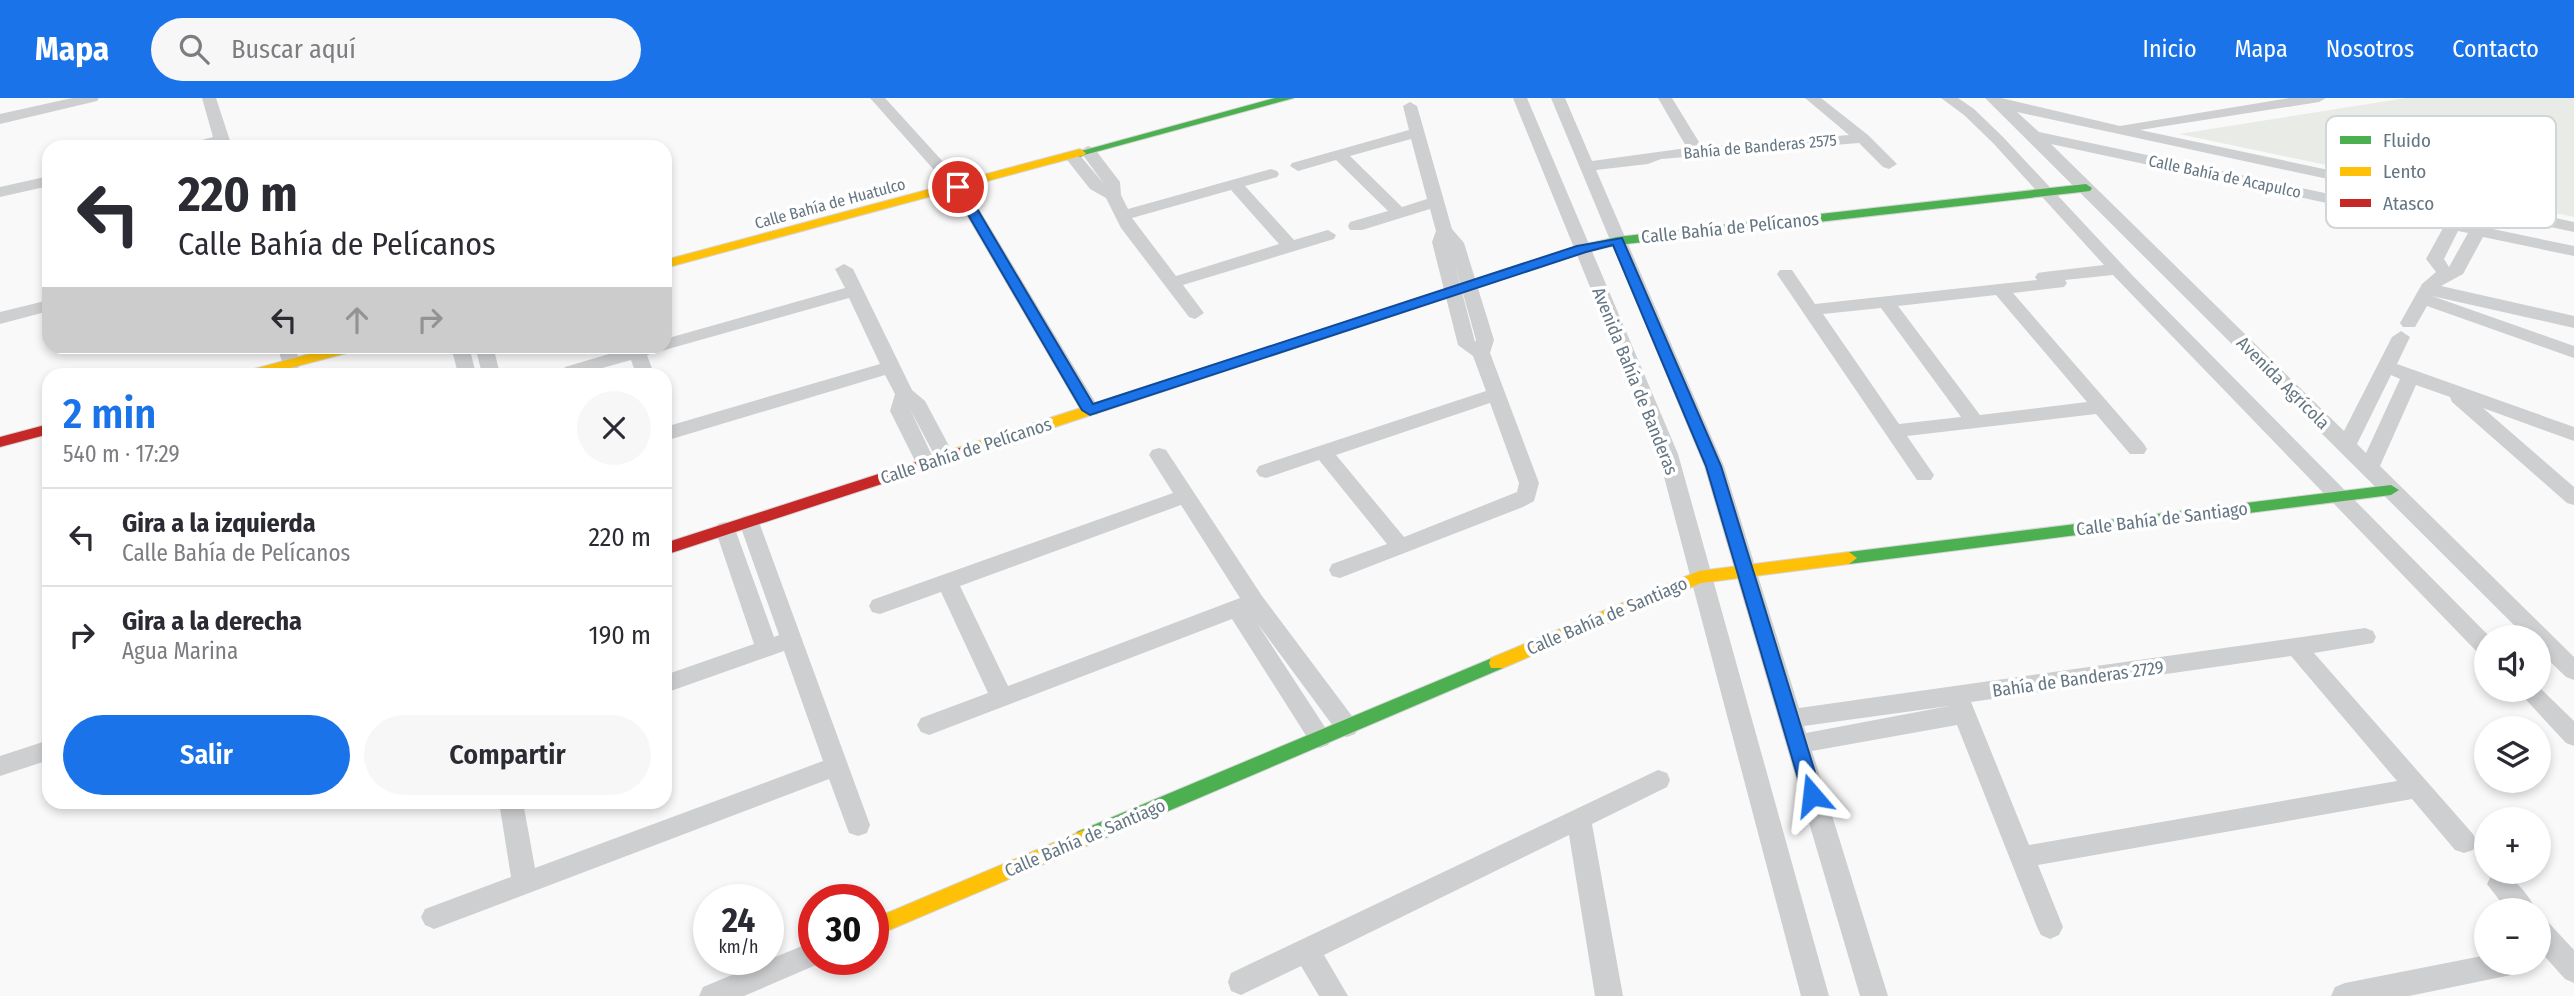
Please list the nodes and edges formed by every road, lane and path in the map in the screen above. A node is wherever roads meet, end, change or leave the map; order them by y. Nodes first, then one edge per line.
1 (92, 98) edge
2 (209, 98) edge
3 (877, 98) edge
4 (1288, 98) edge
5 (1520, 98) edge
6 (1558, 98) edge
7 (1665, 98) edge
8 (1812, 98) edge
9 (1948, 98) edge
10 (2319, 98) edge
11 (1997, 102) edge
12 (1410, 106) dead end
13 (0, 119) edge
14 (2115, 129) junction
15 (1417, 133) junction
16 (2033, 135) junction
17 (1863, 138) junction
18 (222, 140) edge
19 (1998, 141) junction
20 (1697, 151) junction
21 (1088, 152) junction
22 (1339, 155) junction
23 (1072, 156) junction
24 (1584, 160) junction
25 (1889, 164) dead end
26 (1298, 166) dead end
27 (1271, 174) dead end
28 (2326, 175) edge
29 (42, 183) edge
30 (1234, 184) junction
31 (958, 187) junction
32 (2086, 188) junction
33 (0, 192) edge
34 (2044, 192) junction
35 (1113, 195) junction
36 (2326, 197) edge
37 (1436, 202) junction
38 (1399, 213) junction
39 (1124, 215) junction
40 (2556, 223) edge
41 (1356, 226) dead end
42 (2574, 227) edge
43 (2450, 228) edge
44 (2469, 228) edge
45 (2478, 230) junction
46 (1328, 235) dead end
47 (1617, 240) junction
48 (1290, 246) junction
49 (1582, 249) junction
50 (2574, 251) edge
51 (672, 262) edge
52 (844, 269) dead end
53 (2444, 272) junction
54 (1786, 274) dead end
55 (2122, 275) junction
56 (1172, 283) junction
57 (1462, 288) junction
58 (2000, 289) junction
59 (855, 292) junction
60 (2425, 294) junction
61 (1886, 302) junction
62 (42, 307) edge
63 (1810, 310) junction
64 (1195, 313) dead end
65 (0, 318) edge
66 (2574, 321) edge
67 (672, 343) edge
68 (2574, 352) edge
69 (633, 354) edge
70 (288, 355) edge
71 (891, 367) junction
72 (2386, 367) junction
73 (263, 368) edge
74 (583, 368) edge
75 (2411, 376) junction
76 (2449, 389) junction
77 (904, 394) junction
78 (1497, 394) junction
79 (2101, 407) junction
80 (1090, 410) junction
81 (1975, 422) junction
82 (42, 431) edge
83 (1893, 431) junction
84 (672, 432) edge
85 (2574, 434) edge
86 (0, 443) edge
87 (2346, 446) junction
88 (2137, 449) dead end
89 (1323, 452) junction
90 (1159, 455) dead end
91 (945, 457) junction
92 (926, 464) junction
93 (2369, 468) junction
94 (1266, 471) dead end
95 (1924, 475) dead end
96 (2391, 490) junction
97 (1186, 496) junction
98 (2339, 497) junction
99 (2574, 498) edge
100 (749, 522) junction
101 (725, 529) junction
102 (672, 547) edge
103 (1401, 547) junction
104 (1340, 570) dead end
105 (1745, 573) junction
106 (1699, 577) junction
107 (947, 582) junction
108 (1245, 605) junction
109 (880, 606) dead end
110 (2474, 635) edge
111 (2365, 637) dead end
112 (792, 640) junction
113 (2296, 647) junction
114 (767, 648) junction
115 (2574, 671) edge
116 (672, 682) edge
117 (1002, 698) junction
118 (2540, 702) edge
119 (1961, 706) junction
120 (1790, 719) junction
121 (929, 725) dead end
122 (1346, 727) junction
123 (2574, 736) edge
124 (1320, 738) junction
125 (1797, 744) junction
126 (42, 752) edge
127 (0, 766) edge
128 (837, 766) junction
129 (1658, 780) dead end
130 (2418, 788) junction
131 (512, 809) edge
132 (1579, 818) junction
133 (858, 825) dead end
134 (2464, 842) dead end
135 (2022, 857) junction
136 (525, 883) junction
137 (2500, 884) dead end
138 (2512, 898) edge
139 (434, 917) dead end
140 (889, 921) edge
141 (2050, 927) dead end
142 (1306, 950) junction
143 (798, 960) edge
144 (2474, 972) edge
145 (1241, 982) dead end
146 (2391, 992) edge
147 (713, 996) edge
148 (1334, 996) edge
149 (1609, 996) edge
150 (1815, 996) edge
151 (1874, 996) edge
152 (2345, 996) edge

1 - 13 street
2 - 18 street
3 - 31 street
4 - 21 street, Calle Bahía de Huatulco
5 - 49 street, Avenida Bahía de Banderas
6 - 24 street, Avenida Bahía de Banderas
7 - 20 street
8 - 17 street
9 - 19 street
10 - 14 street
11 - 14 street, Calle Bahía de Acapulco
11 - 16 street, Avenida Agrícola
12 - 15 street
14 - 28 street, Calle Bahía de Acapulco
15 - 22 street
15 - 37 street
16 - 19 street, Calle Bahía de Acapulco
16 - 32 street, Avenida Agrícola
16 - 36 street, Calle Bahía de Acapulco
17 - 20 street, Bahía de Banderas 2575
17 - 25 street
19 - 34 street
20 - 24 street, Bahía de Banderas 2575
21 - 23 street, Calle Bahía de Huatulco
21 - 35 street
22 - 26 street
22 - 38 street
23 - 31 street, Calle Bahía de Huatulco
23 - 35 street
24 - 47 street, Avenida Bahía de Banderas
27 - 30 street
29 - 33 street
30 - 39 street
30 - 48 street
31 - 51 street, Calle Bahía de Huatulco
31 - 80 street
32 - 34 street, Calle Bahía de Pelícanos
32 - 87 street, Avenida Agrícola
34 - 47 street, Calle Bahía de Pelícanos
34 - 55 street
35 - 39 street
37 - 38 street
37 - 57 street
38 - 41 street
39 - 56 street
40 - 42 street, Calle Bahía de Acapulco
43 - 53 street
44 - 45 street, Calle Bahía de Acapulco
45 - 50 street, Calle Bahía de Acapulco
45 - 53 street
46 - 48 street
47 - 49 street, Calle Bahía de Pelícanos
47 - 105 street, Avenida Bahía de Banderas
48 - 56 street
49 - 57 street, Calle Bahía de Pelícanos
49 - 106 street, Avenida Bahía de Banderas
52 - 59 street
53 - 60 street
54 - 63 street
55 - 58 street
55 - 98 street
56 - 64 street
57 - 78 street
57 - 80 street, Calle Bahía de Pelícanos
58 - 61 street
58 - 79 street
59 - 67 street
59 - 71 street
60 - 66 street
60 - 68 street
60 - 72 street
61 - 63 street
61 - 81 street
62 - 65 street
63 - 83 street
69 - 74 street
70 - 73 street
71 - 77 street
71 - 84 street
72 - 75 street
72 - 87 street
75 - 76 street
75 - 93 street
76 - 85 street
76 - 99 street
77 - 91 street
77 - 92 street
78 - 89 street
78 - 103 street
79 - 81 street
79 - 88 street
80 - 91 street, Calle Bahía de Pelícanos
81 - 83 street
82 - 86 street
83 - 95 street
87 - 93 street, Avenida Agrícola
89 - 94 street
89 - 103 street
90 - 97 street
91 - 92 street, Calle Bahía de Pelícanos
92 - 100 street, Calle Bahía de Pelícanos
93 - 96 street, Avenida Agrícola
96 - 98 street, Calle Bahía de Santiago
96 - 115 street, Avenida Agrícola
97 - 107 street
97 - 108 street
98 - 105 street, Calle Bahía de Santiago
98 - 110 street
100 - 101 street, Calle Bahía de Pelícanos
100 - 112 street
101 - 102 street, Calle Bahía de Pelícanos
101 - 114 street
103 - 104 street
105 - 106 street, Calle Bahía de Santiago
105 - 120 street, Avenida Bahía de Banderas
106 - 122 street, Calle Bahía de Santiago
106 - 150 street, Avenida Bahía de Banderas
107 - 109 street
107 - 117 street
108 - 117 street
108 - 122 street
108 - 124 street
111 - 113 street, Bahía de Banderas 2729
112 - 114 street
112 - 128 street
113 - 119 street, Bahía de Banderas 2729
113 - 130 street
114 - 116 street
117 - 121 street
118 - 123 street
119 - 120 street, Bahía de Banderas 2729
119 - 125 street
119 - 135 street
120 - 125 street, Avenida Bahía de Banderas
122 - 124 street, Calle Bahía de Santiago
124 - 140 street, Calle Bahía de Santiago
125 - 151 street, Avenida Bahía de Banderas
126 - 127 street
128 - 133 street
128 - 136 street
129 - 132 street
130 - 134 street
130 - 135 street
131 - 136 street
132 - 142 street
132 - 149 street
135 - 141 street
136 - 139 street
137 - 138 street
142 - 145 street
142 - 148 street
143 - 147 street
144 - 146 street
146 - 152 street

